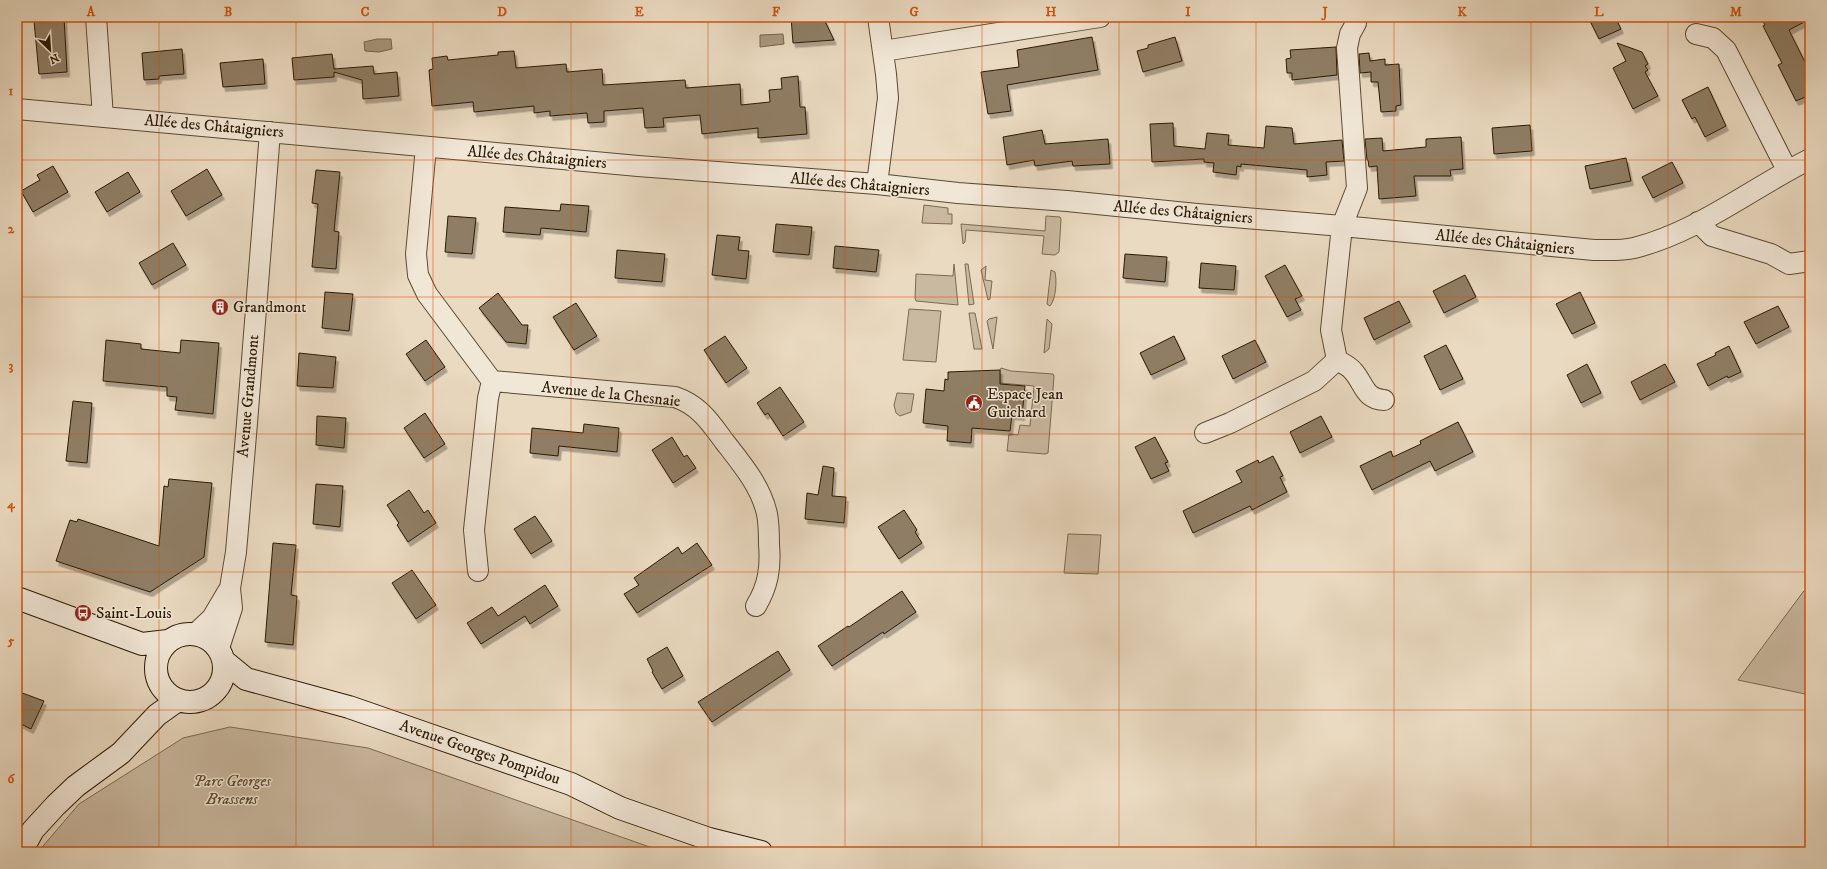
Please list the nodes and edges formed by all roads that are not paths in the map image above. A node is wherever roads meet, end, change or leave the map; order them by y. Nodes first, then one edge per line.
1 (96, 17) edge
2 (878, 17) edge
3 (1100, 17) edge
4 (1356, 23) dead end
5 (1696, 34) dead end
6 (882, 51) junction
7 (17, 108) edge
8 (103, 117) junction
9 (270, 132) junction
10 (426, 147) junction
11 (1810, 159) edge
12 (1787, 170) junction
13 (877, 184) junction
14 (1698, 222) junction
15 (1342, 226) junction
16 (1810, 261) edge
17 (1337, 360) junction
18 (492, 381) junction
19 (1384, 400) dead end
20 (1205, 433) dead end
21 (478, 571) dead end
22 (230, 588) junction
23 (17, 598) edge
24 (756, 606) dead end
25 (195, 634) junction
26 (168, 642) junction
27 (142, 644) junction
28 (221, 654) junction
29 (156, 666) junction
30 (246, 679) junction
31 (218, 688) junction
32 (170, 693) junction
33 (708, 839) junction
34 (21, 852) edge
35 (735, 852) edge
36 (761, 852) edge

1 - 8 street
2 - 6 street
3 - 6 street
4 - 15 street
5 - 12 street
6 - 13 street
7 - 8 street, Allée des Châtaigniers
8 - 9 street, Allée des Châtaigniers
9 - 10 street, Allée des Châtaigniers
9 - 22 street, Avenue Grandmont
10 - 13 street, Allée des Châtaigniers
10 - 18 street
11 - 12 street, Allée des Châtaigniers
12 - 14 street, Allée des Châtaigniers
13 - 15 street, Allée des Châtaigniers
14 - 15 street, Allée des Châtaigniers
14 - 16 street
15 - 17 street
17 - 19 street
17 - 20 street
18 - 21 street
18 - 24 street, Avenue de la Chesnaie
22 - 25 street, Avenue Grandmont
22 - 28 street, Avenue Grandmont
23 - 27 street
25 - 26 street
25 - 28 street, Avenue Georges Pompidou
26 - 27 street
26 - 29 street
27 - 29 street
28 - 30 street, Avenue Georges Pompidou
28 - 31 street
29 - 32 street
30 - 31 street
30 - 33 street, Avenue Georges Pompidou
31 - 32 street
32 - 34 street
33 - 35 street, Avenue Georges Pompidou
33 - 36 street, Avenue Georges Pompidou

